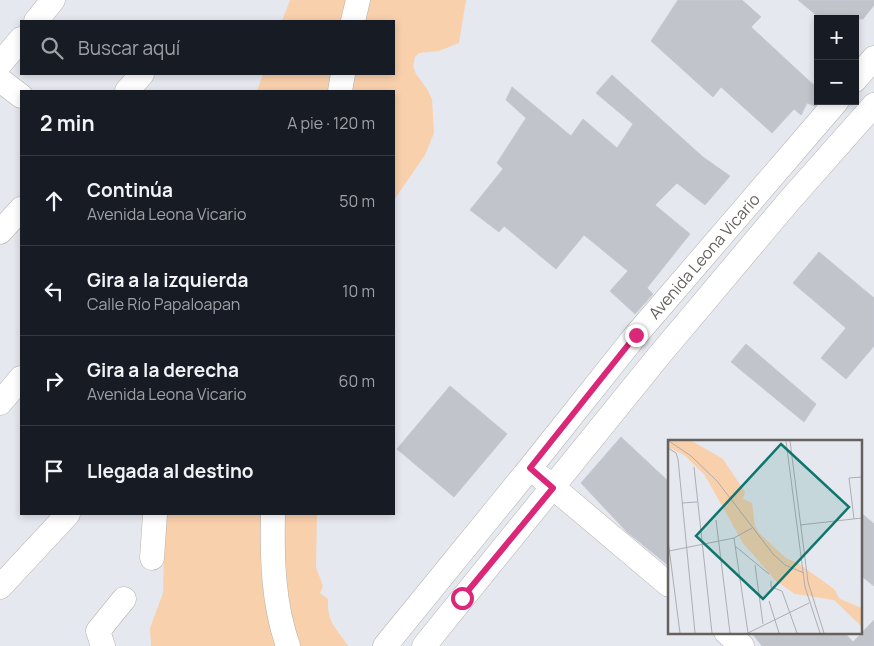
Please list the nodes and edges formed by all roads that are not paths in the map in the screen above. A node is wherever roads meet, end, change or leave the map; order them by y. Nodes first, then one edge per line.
1 (54, 0) edge
2 (358, 0) edge
3 (37, 20) edge
4 (354, 20) edge
5 (20, 40) edge
6 (874, 58) edge
7 (0, 64) edge
8 (141, 75) edge
9 (343, 75) edge
10 (859, 75) edge
11 (0, 80) edge
12 (128, 90) edge
13 (340, 90) edge
14 (20, 95) edge
15 (834, 105) edge
16 (874, 106) edge
17 (20, 210) edge
18 (0, 232) edge
19 (20, 379) edge
20 (0, 403) edge
21 (530, 468) junction
22 (553, 488) junction
23 (67, 515) edge
24 (155, 515) edge
25 (273, 515) edge
26 (152, 558) dead end
27 (668, 584) edge
28 (0, 587) edge
29 (124, 599) dead end
30 (728, 634) edge
31 (103, 646) edge
32 (288, 646) edge
33 (385, 646) edge
34 (424, 646) edge
35 (742, 646) edge

1 - 3 street
2 - 4 street
5 - 7 street
6 - 10 street
8 - 12 street
9 - 13 street
11 - 14 street
15 - 21 street, Avenida Leona Vicario
16 - 22 street, Avenida Leona Vicario
17 - 18 street
19 - 20 street
21 - 22 street
21 - 33 street, Avenida Leona Vicario
22 - 27 street
22 - 34 street, Avenida Leona Vicario
23 - 28 street
24 - 26 street
25 - 32 street
29 - 31 street
30 - 35 street

